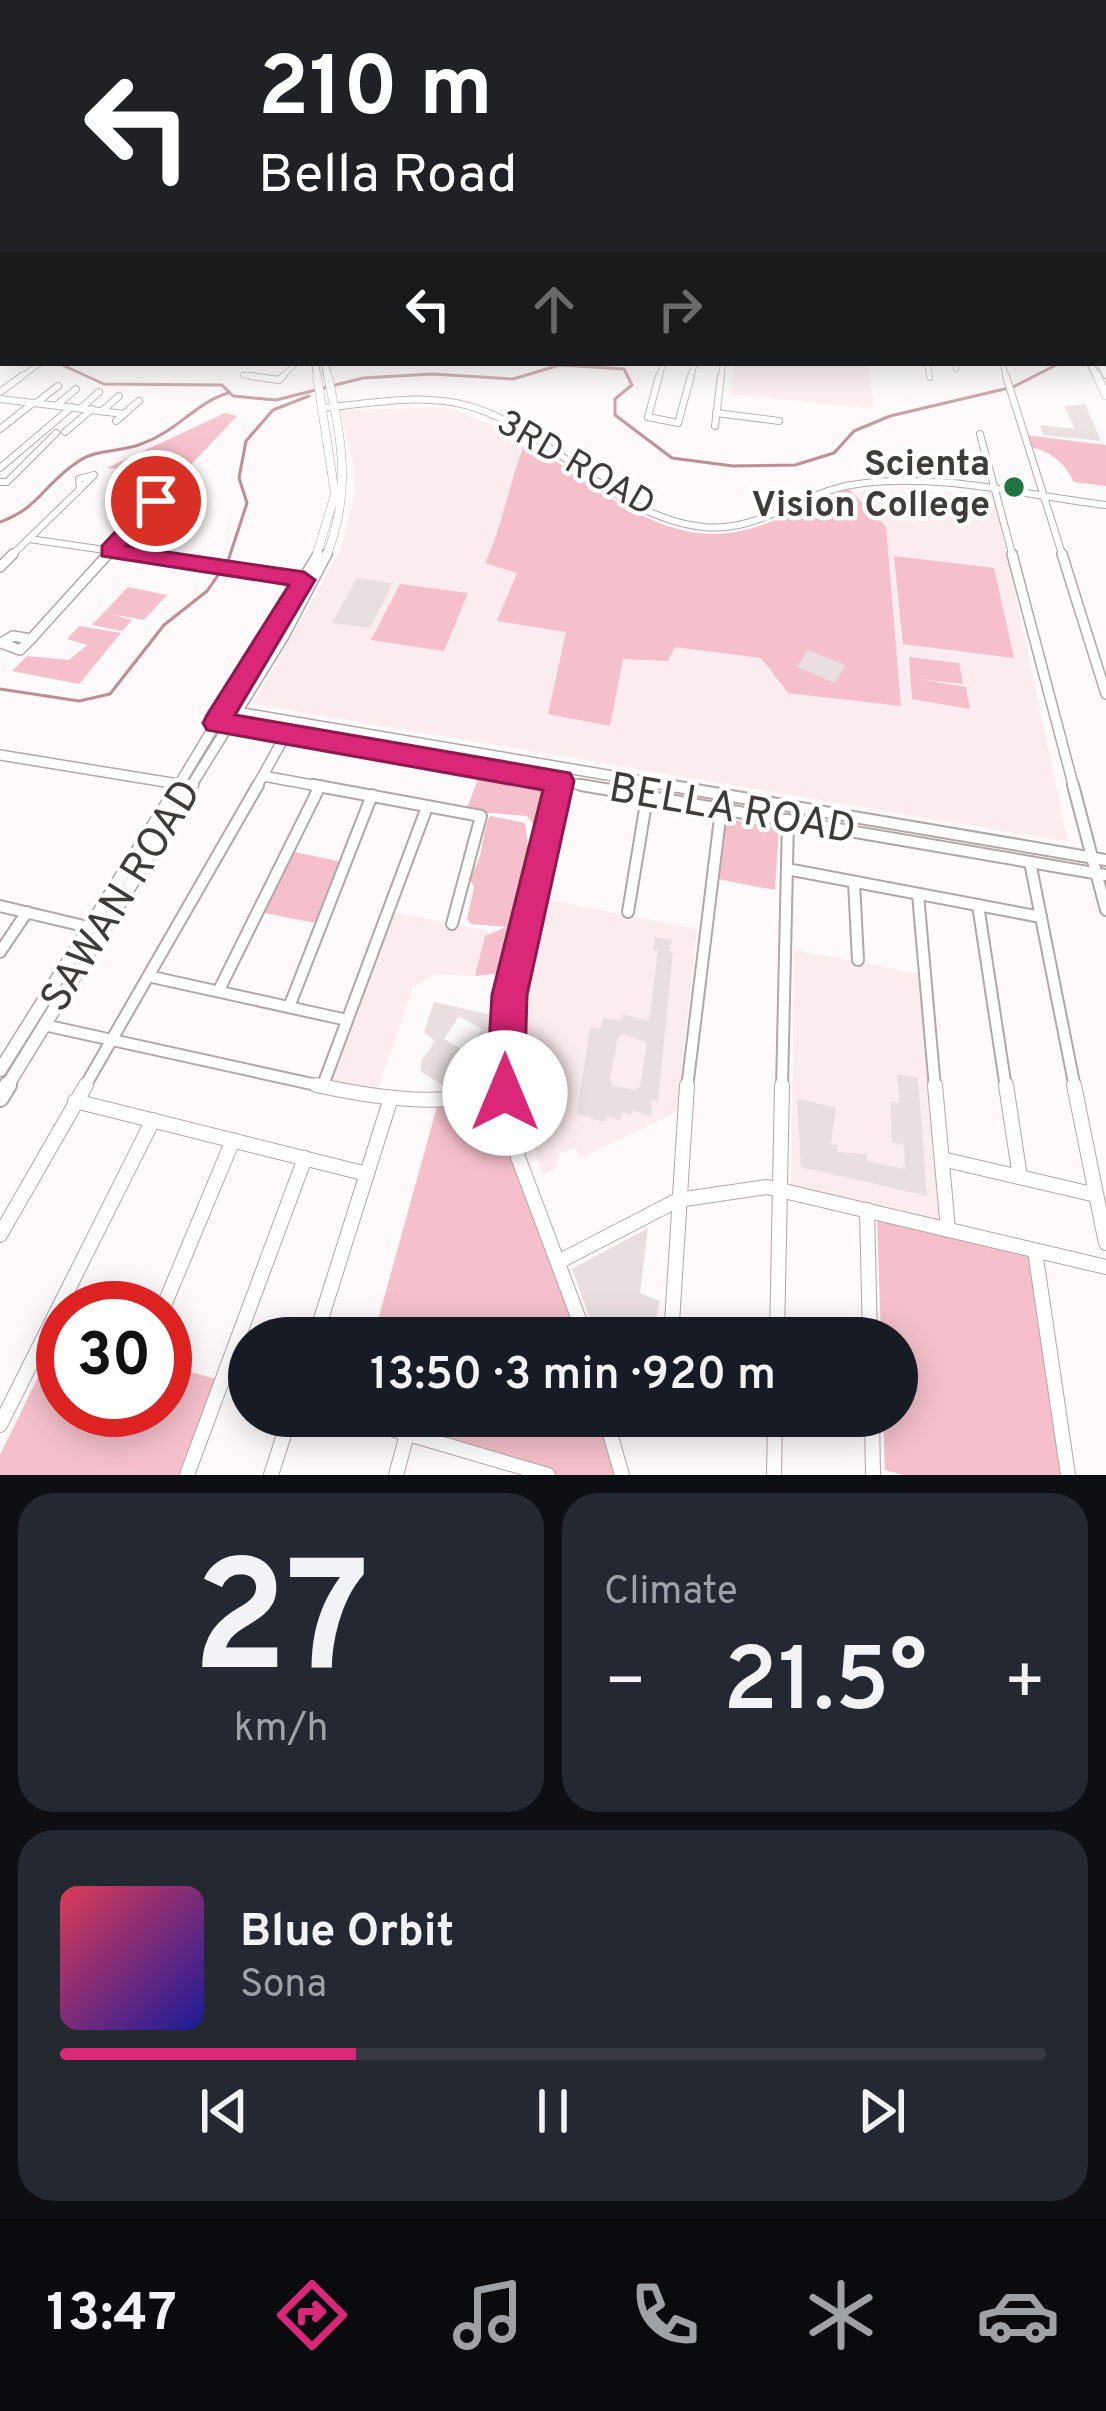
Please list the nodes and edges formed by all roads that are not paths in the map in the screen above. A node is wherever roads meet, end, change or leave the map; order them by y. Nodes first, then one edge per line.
1 (36, 366) edge
2 (252, 366) edge
3 (293, 366) edge
4 (662, 366) edge
5 (694, 366) edge
6 (722, 366) edge
7 (928, 366) edge
8 (1003, 366) edge
9 (323, 369) edge
10 (1102, 374) edge
11 (930, 379) dead end
12 (58, 386) dead end
13 (76, 389) dead end
14 (99, 392) dead end
15 (0, 395) edge
16 (1106, 395) edge
17 (119, 396) dead end
18 (16, 401) junction
19 (139, 401) dead end
20 (35, 403) junction
21 (56, 406) junction
22 (76, 408) junction
23 (328, 408) junction
24 (92, 410) junction
25 (102, 411) junction
26 (716, 413) junction
27 (0, 414) edge
28 (124, 414) junction
29 (778, 421) dead end
30 (116, 422) dead end
31 (715, 426) dead end
32 (0, 430) edge
33 (43, 432) junction
34 (65, 432) dead end
35 (10, 433) dead end
36 (980, 434) dead end
37 (18, 453) junction
38 (32, 454) junction
39 (2, 464) edge
40 (0, 482) edge
41 (80, 488) dead end
42 (994, 493) junction
43 (1041, 498) junction
44 (156, 501) dead end
45 (1106, 505) edge
46 (29, 538) junction
47 (110, 551) junction
48 (0, 567) edge
49 (309, 580) junction
50 (31, 638) dead end
51 (1106, 694) edge
52 (227, 717) junction
53 (286, 734) junction
54 (376, 735) junction
55 (370, 749) junction
56 (0, 755) edge
57 (563, 767) junction
58 (263, 776) junction
59 (560, 781) junction
60 (178, 784) junction
61 (320, 786) junction
62 (706, 792) junction
63 (372, 795) junction
64 (647, 797) junction
65 (427, 807) junction
66 (704, 807) junction
67 (722, 810) junction
68 (837, 815) junction
69 (788, 820) junction
70 (837, 829) junction
71 (1091, 858) junction
72 (1106, 860) edge
73 (1030, 862) junction
74 (787, 869) junction
75 (1101, 874) edge
76 (854, 882) junction
77 (918, 894) junction
78 (978, 905) junction
79 (0, 906) edge
80 (1106, 910) edge
81 (628, 912) dead end
82 (27, 913) junction
83 (1041, 917) junction
84 (452, 924) dead end
85 (88, 927) junction
86 (0, 952) edge
87 (859, 959) dead end
88 (152, 977) junction
89 (219, 991) junction
90 (290, 1007) junction
91 (347, 1020) junction
92 (44, 1025) junction
93 (111, 1038) junction
94 (0, 1070) edge
95 (323, 1085) junction
96 (505, 1093) junction
97 (0, 1098) edge
98 (75, 1101) junction
99 (390, 1101) junction
100 (153, 1120) junction
101 (233, 1140) junction
102 (305, 1158) junction
103 (942, 1159) junction
104 (367, 1174) junction
105 (1020, 1177) junction
106 (780, 1190) junction
107 (1096, 1195) junction
108 (678, 1200) junction
109 (867, 1210) junction
110 (948, 1230) junction
111 (0, 1235) edge
112 (1106, 1243) edge
113 (1035, 1251) junction
114 (560, 1262) junction
115 (1106, 1267) edge
116 (174, 1281) edge
117 (322, 1317) edge
118 (579, 1317) edge
119 (672, 1317) edge
120 (777, 1317) edge
121 (870, 1317) edge
122 (0, 1425) edge
123 (284, 1437) edge
124 (406, 1437) edge
125 (416, 1437) edge
126 (611, 1437) edge
127 (775, 1437) edge
128 (872, 1437) edge
129 (515, 1470) edge
130 (187, 1475) edge
131 (272, 1475) edge
132 (396, 1475) edge
133 (548, 1475) edge
134 (622, 1475) edge
135 (774, 1475) edge
136 (873, 1475) edge
137 (1068, 1475) edge

1 - 15 street
2 - 3 street
4 - 5 street
6 - 26 street
7 - 11 street
8 - 43 street
9 - 23 main road, SAWAN ROAD
10 - 16 main road
12 - 20 street
13 - 21 street
14 - 22 street
15 - 18 street
17 - 25 street
18 - 20 street
18 - 27 street
19 - 28 street
20 - 21 street
20 - 32 street
21 - 22 street
22 - 24 street
22 - 33 street
23 - 42 street, 3RD ROAD
23 - 49 main road, SAWAN ROAD
24 - 25 street
24 - 34 street
25 - 28 street
26 - 29 street
26 - 31 street
28 - 30 street
32 - 35 street
33 - 37 street
33 - 38 street
36 - 42 street
37 - 38 street
37 - 39 street
38 - 40 street
41 - 46 street
42 - 43 street, 3RD ROAD
42 - 71 street
43 - 45 street, 3RD ROAD
43 - 51 street
44 - 47 street
46 - 47 street
46 - 48 street
47 - 49 street
47 - 50 street
49 - 52 main road, SAWAN ROAD
52 - 53 street, BELLA ROAD
52 - 54 street, BELLA ROAD
52 - 60 main road, SAWAN ROAD
52 - 92 main road, SAWAN ROAD
53 - 55 street, BELLA ROAD
53 - 58 street
54 - 55 street
54 - 57 street, BELLA ROAD
55 - 59 street, BELLA ROAD
56 - 60 street
57 - 59 street
57 - 62 street, BELLA ROAD
58 - 61 street
58 - 88 street
59 - 64 street, BELLA ROAD
59 - 96 street
60 - 85 main road, SAWAN ROAD
61 - 63 street
61 - 89 street
62 - 66 street
62 - 68 street, BELLA ROAD
63 - 65 street
63 - 90 street
64 - 66 street, BELLA ROAD
64 - 81 street
65 - 84 street
65 - 91 street
66 - 67 street, BELLA ROAD
67 - 69 street, BELLA ROAD
67 - 108 street
68 - 70 street
68 - 71 street, BELLA ROAD
69 - 70 street, BELLA ROAD
69 - 74 street
70 - 73 street, BELLA ROAD
71 - 72 street, BELLA ROAD
71 - 75 street
73 - 75 street, BELLA ROAD
73 - 83 street
74 - 76 street
74 - 106 street
75 - 80 street
76 - 77 street
76 - 87 street
77 - 78 street
77 - 103 street
78 - 83 street
78 - 105 street
79 - 82 street
82 - 85 street
82 - 86 street
83 - 107 street
85 - 94 main road, SAWAN ROAD
88 - 89 street
88 - 93 street
89 - 90 street
90 - 91 street
91 - 95 street
92 - 93 street
92 - 97 main road, SAWAN ROAD
93 - 95 street
93 - 98 street
95 - 99 street
96 - 99 street
96 - 114 street
98 - 100 street
98 - 111 street
99 - 104 street
100 - 101 street
100 - 122 street
101 - 102 street
101 - 116 street
102 - 104 street
102 - 130 street
103 - 105 street
103 - 110 street
104 - 117 street
105 - 107 street
106 - 108 street
106 - 109 street
106 - 120 street
107 - 112 street
108 - 114 street
108 - 119 street
109 - 110 street
109 - 121 street
110 - 113 street
113 - 115 street
113 - 137 street
114 - 118 street
123 - 131 street
124 - 132 street
125 - 129 street
126 - 134 street
127 - 135 street
128 - 136 street
129 - 133 street

